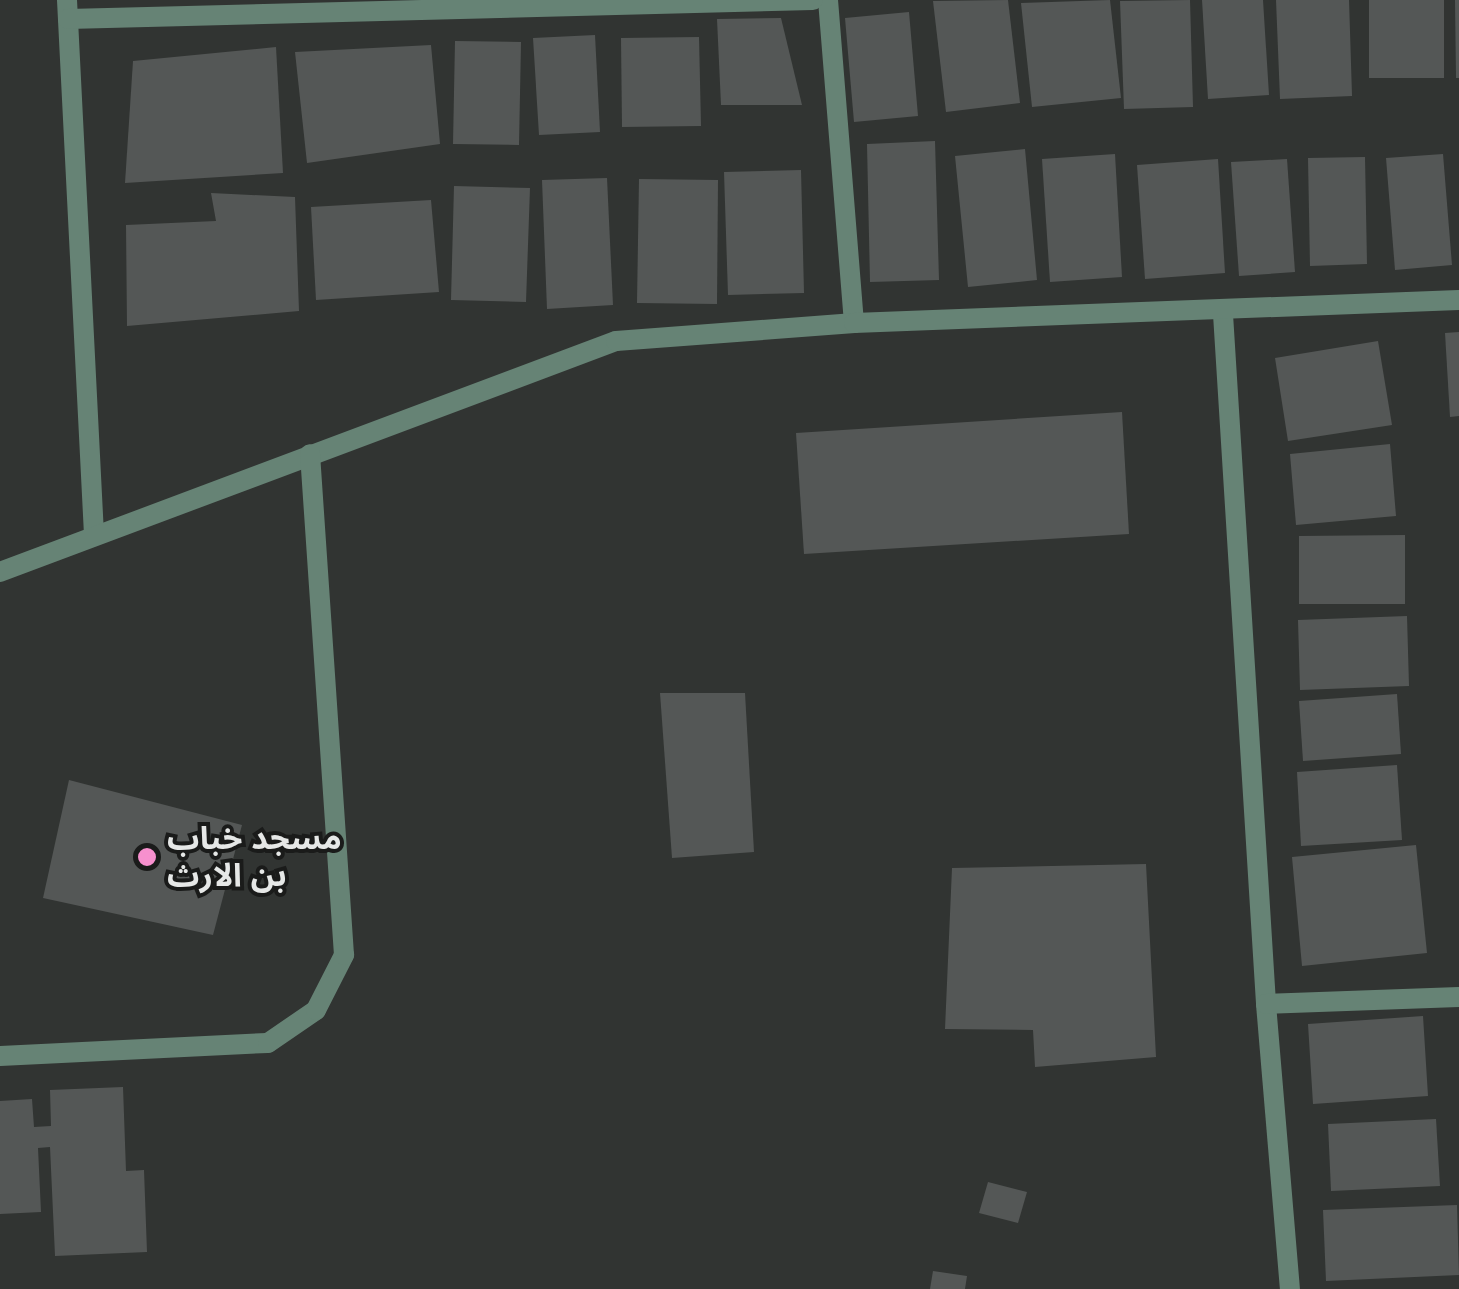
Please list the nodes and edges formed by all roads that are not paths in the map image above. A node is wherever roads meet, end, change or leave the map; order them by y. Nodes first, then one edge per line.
1 (812, 0) edge
2 (828, 0) edge
3 (400, 7) edge
4 (68, 10) edge
5 (1459, 300) edge
6 (1224, 314) junction
7 (854, 323) junction
8 (310, 454) junction
9 (94, 535) junction
10 (0, 572) edge
11 (1459, 997) edge
12 (1266, 1004) junction
13 (0, 1056) edge
14 (1290, 1289) edge

1 - 3 street
2 - 7 street
3 - 4 street
4 - 9 street
5 - 6 street
6 - 7 street
6 - 12 street
7 - 8 street
8 - 9 street
8 - 13 street
9 - 10 street
11 - 12 street
12 - 14 street

